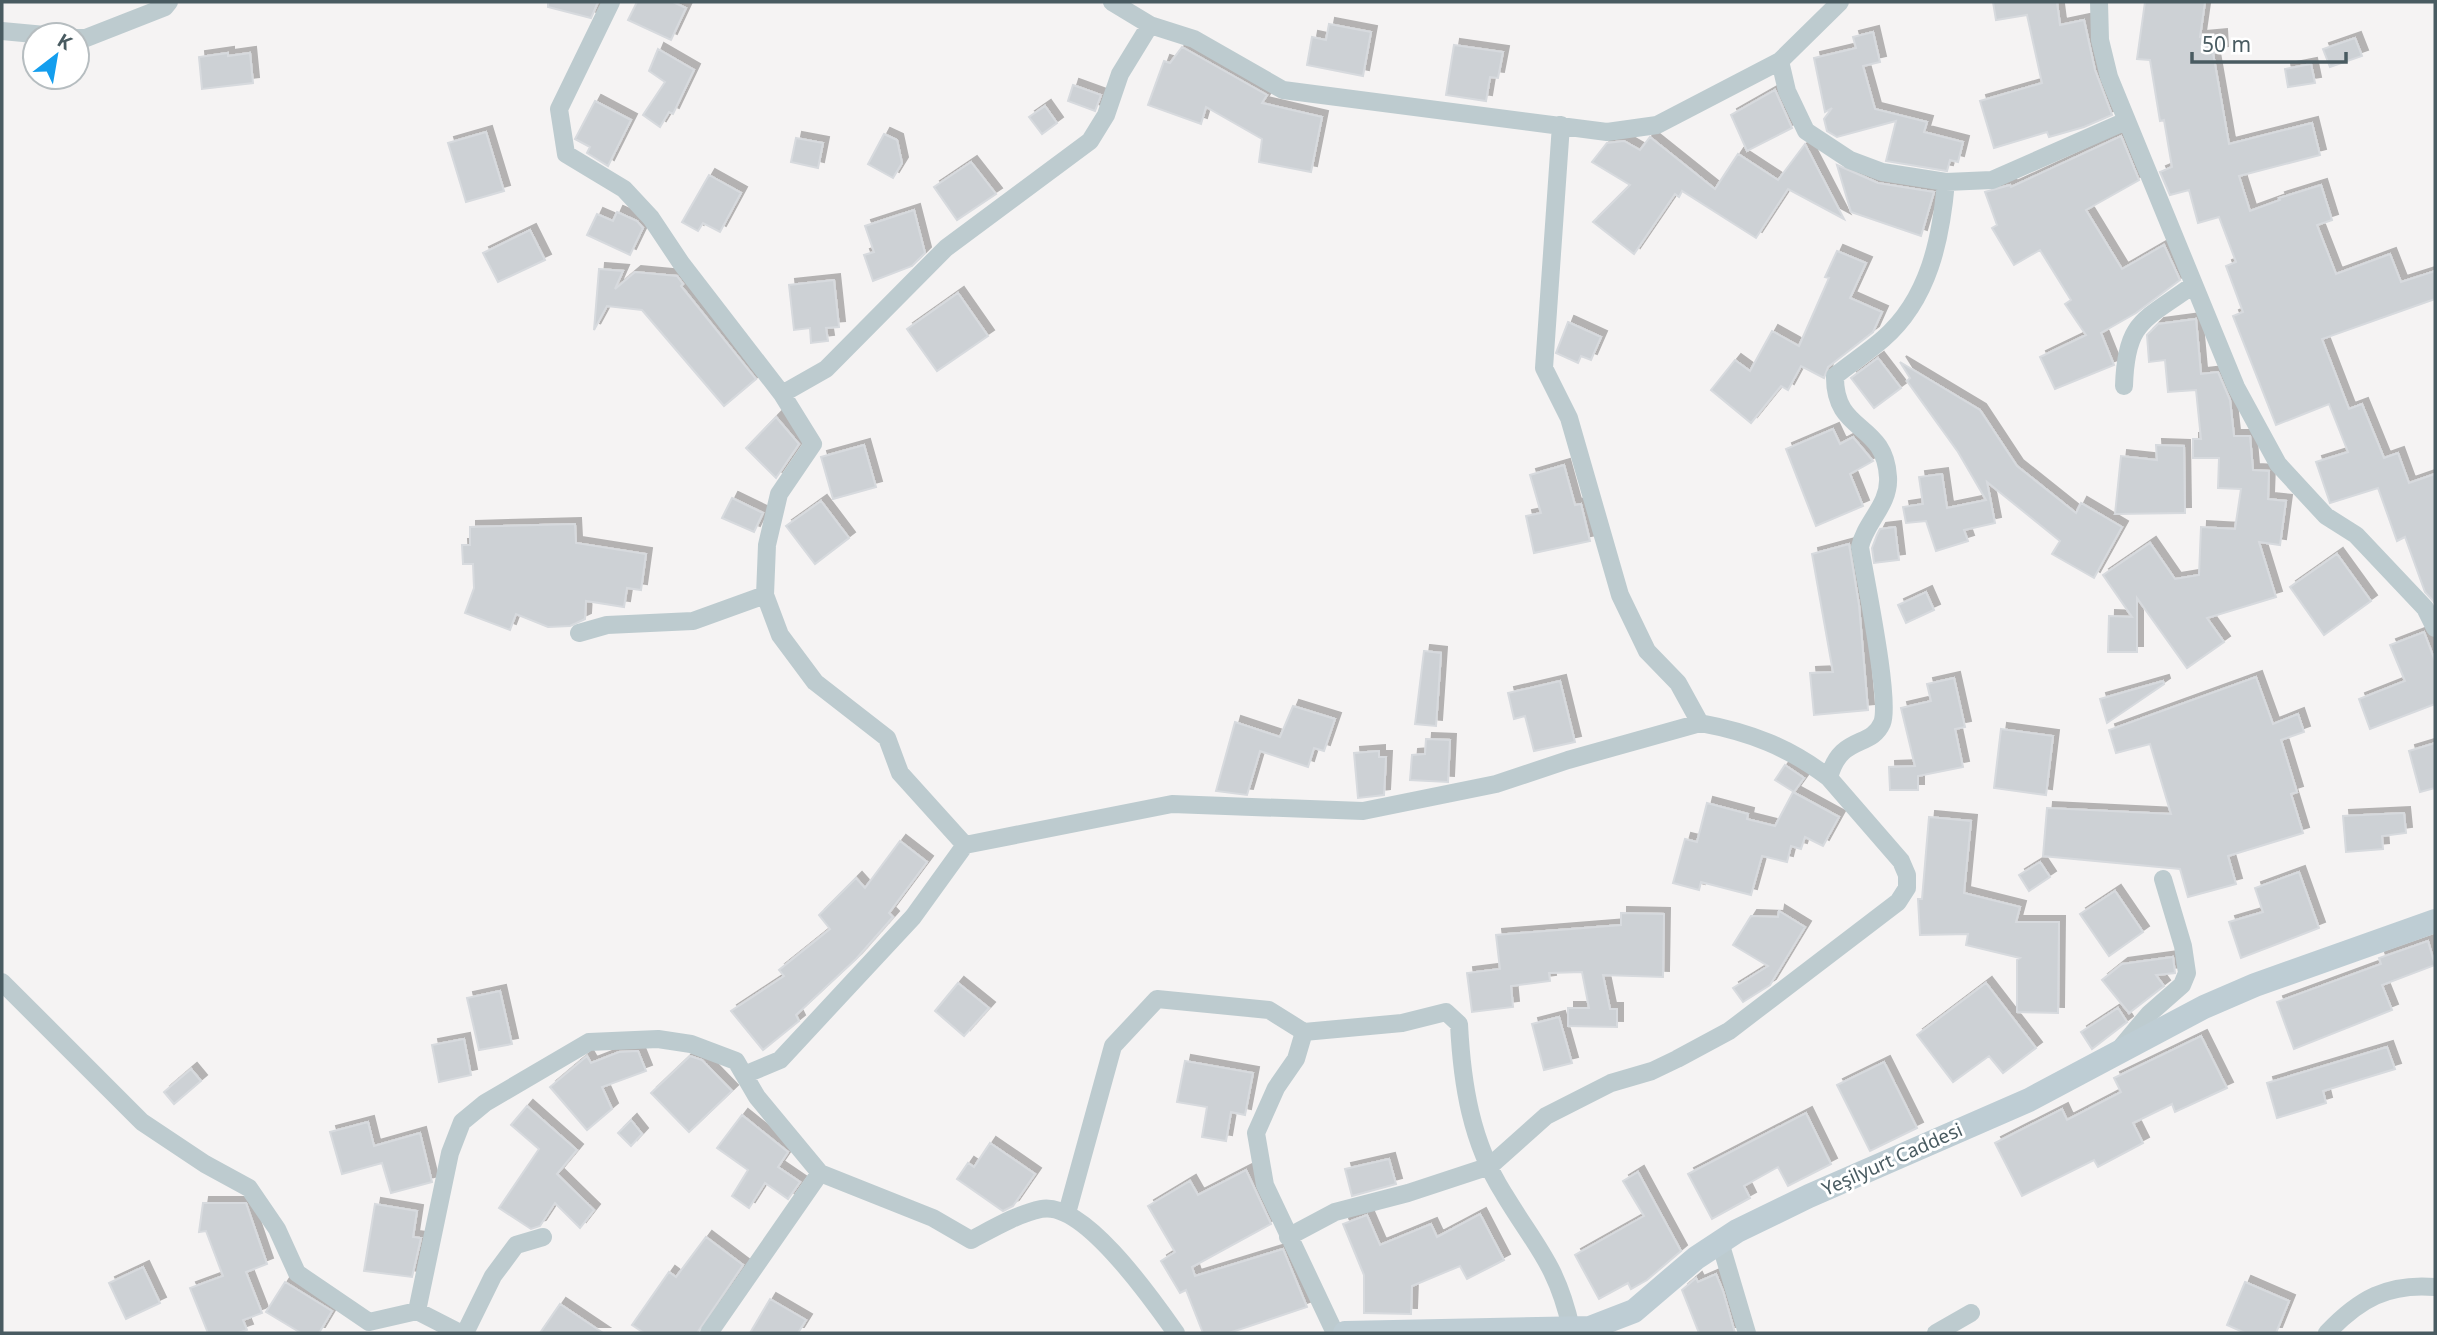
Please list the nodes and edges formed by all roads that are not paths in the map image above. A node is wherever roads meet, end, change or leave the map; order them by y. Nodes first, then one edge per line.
1 (169, 2) edge
2 (611, 2) edge
3 (1112, 2) edge
4 (1840, 2) edge
5 (2099, 2) edge
6 (1150, 25) junction
7 (2, 32) edge
8 (21, 33) edge
9 (91, 36) edge
10 (1780, 61) junction
11 (2126, 121) junction
12 (1561, 125) junction
13 (1946, 182) junction
14 (2193, 285) junction
15 (2124, 386) dead end
16 (782, 394) junction
17 (765, 595) junction
18 (2435, 628) edge
19 (579, 633) dead end
20 (1700, 723) junction
21 (1829, 778) junction
22 (965, 845) junction
23 (2163, 879) dead end
24 (2435, 921) edge
25 (2, 982) edge
26 (1304, 1032) junction
27 (2118, 1052) junction
28 (744, 1075) junction
29 (1490, 1166) junction
30 (820, 1173) junction
31 (1067, 1213) junction
32 (543, 1237) dead end
33 (1289, 1237) junction
34 (1720, 1242) junction
35 (2435, 1287) edge
36 (416, 1311) junction
37 (1971, 1313) dead end
38 (366, 1328) edge
39 (1571, 1328) junction
40 (1519, 1331) edge
41 (463, 1333) edge
42 (709, 1333) edge
43 (1176, 1333) edge
44 (1335, 1333) edge
45 (1345, 1333) edge
46 (1747, 1333) edge
47 (1936, 1333) edge
48 (2326, 1333) edge

1 - 9 street
2 - 16 street
3 - 6 street
4 - 10 street
5 - 11 street
6 - 12 street
6 - 16 street
7 - 8 street
10 - 12 street
10 - 13 street
11 - 13 street
11 - 14 street
12 - 20 street
13 - 21 street
14 - 15 street
14 - 18 street
16 - 17 street
17 - 19 street
17 - 22 street
20 - 21 street
20 - 22 street
21 - 29 street
22 - 28 street
23 - 27 street
24 - 27 main road, Yeşilyurt Caddesi
25 - 38 street
26 - 29 street
26 - 31 street
26 - 33 street
27 - 34 main road, Yeşilyurt Caddesi
28 - 30 street
28 - 36 street
29 - 33 street
29 - 39 street
30 - 31 street
30 - 42 street
31 - 43 street
32 - 41 street
33 - 44 street
34 - 39 main road, Yeşilyurt Caddesi
34 - 46 street
35 - 48 street
36 - 38 street
36 - 41 street
37 - 47 street
39 - 40 main road, Yeşilyurt Caddesi
40 - 45 main road, Yeşilyurt Caddesi

